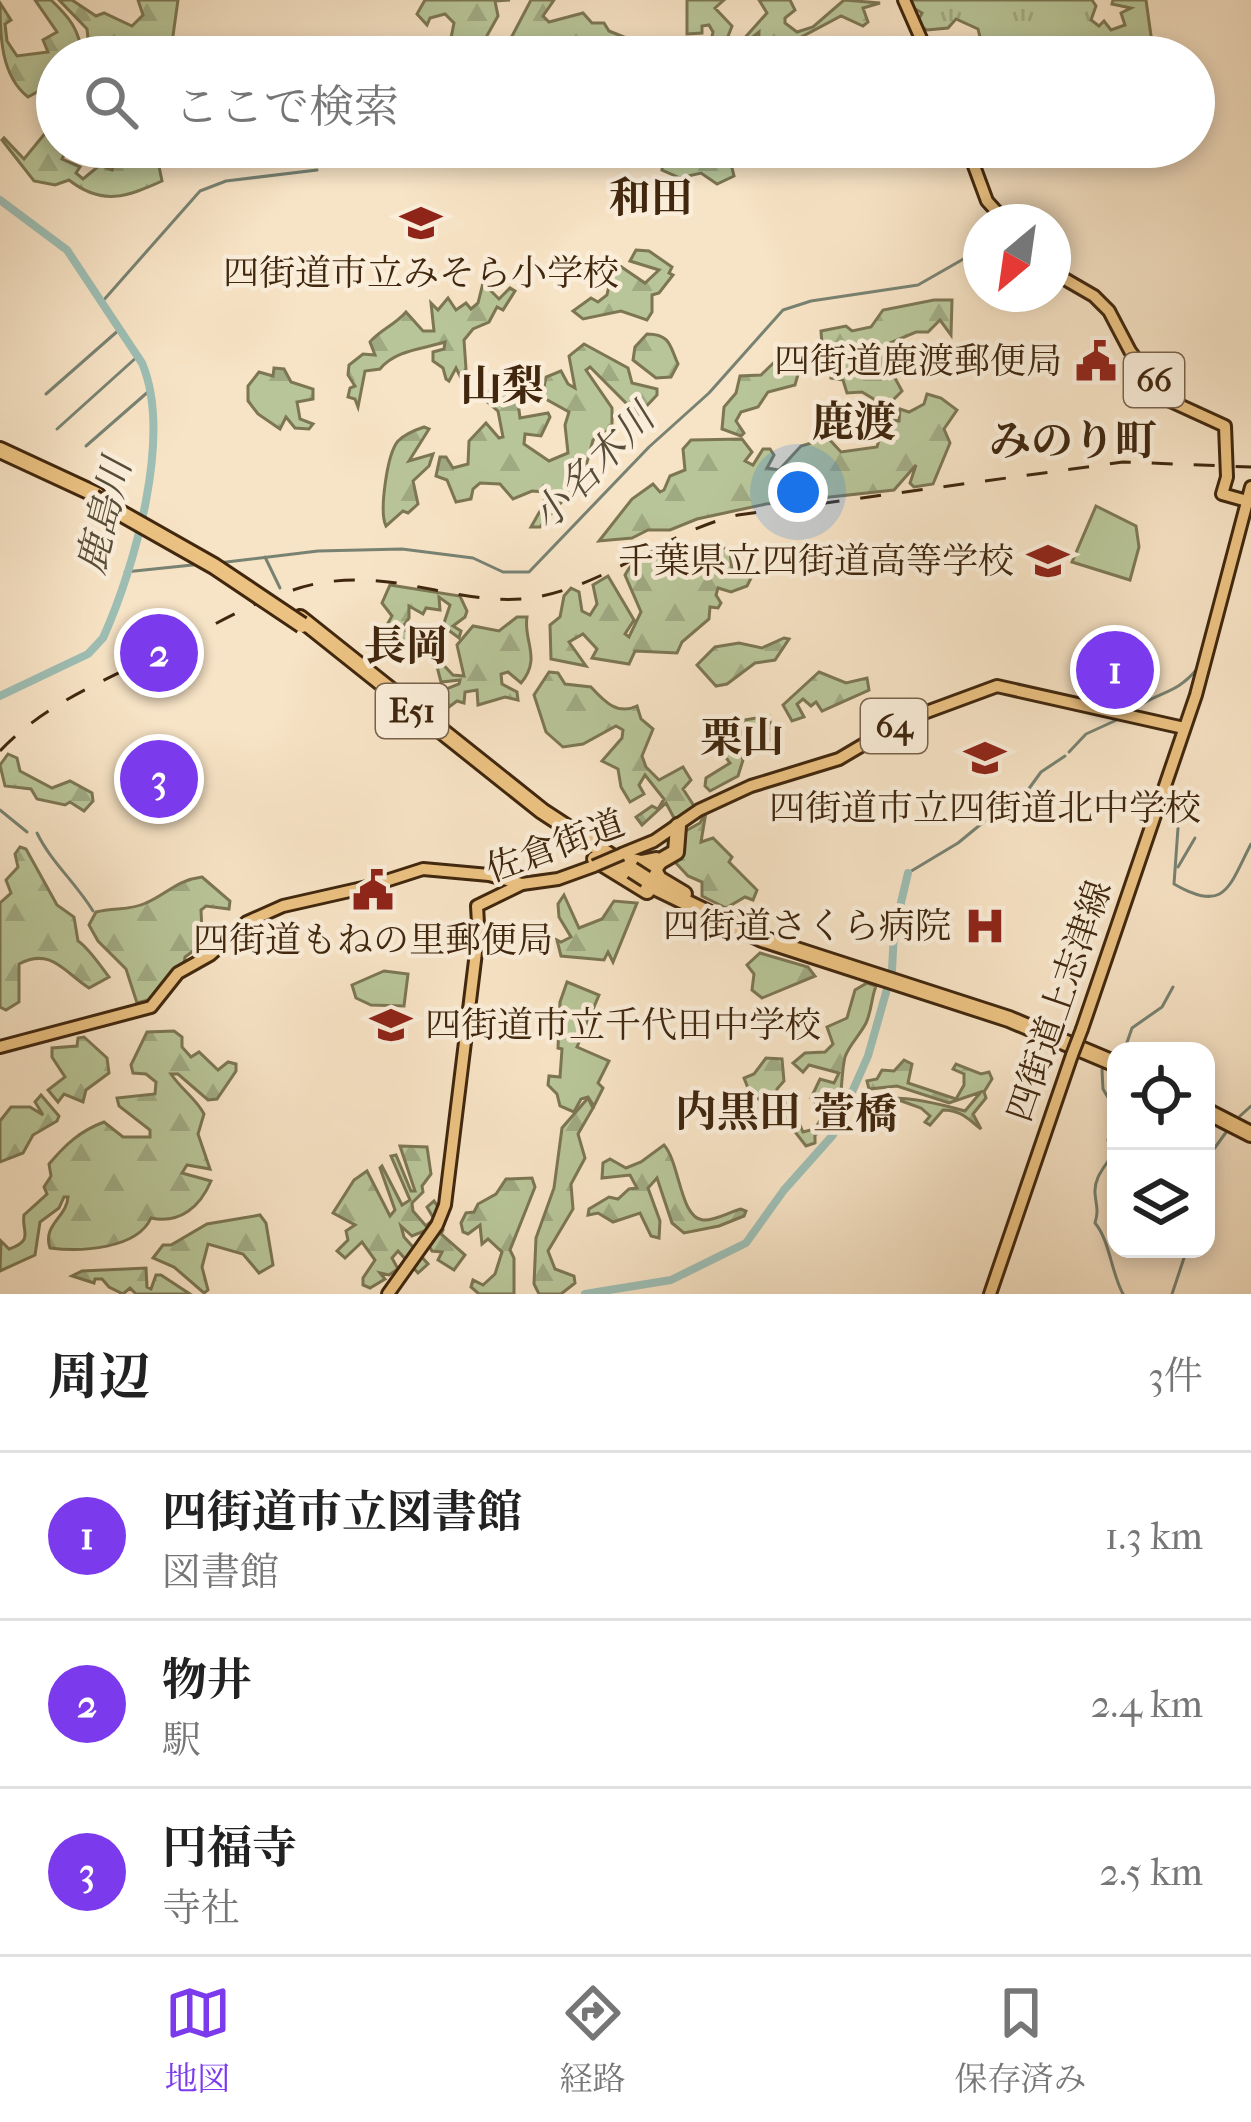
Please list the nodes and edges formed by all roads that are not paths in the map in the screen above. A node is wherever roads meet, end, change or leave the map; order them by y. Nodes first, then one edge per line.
1 (904, 0) edge
2 (920, 36) edge
3 (975, 168) edge
4 (990, 204) edge
5 (1071, 283) edge
6 (0, 452) edge
7 (1251, 487) edge
8 (1247, 501) junction
9 (1184, 728) junction
10 (541, 812) junction
11 (674, 832) junction
12 (657, 861) junction
13 (637, 878) junction
14 (522, 884) junction
15 (741, 928) junction
16 (0, 1047) edge
17 (1107, 1058) edge
18 (1215, 1113) edge
19 (1251, 1131) edge
20 (388, 1294) edge
21 (990, 1294) edge

1 - 2 main road
3 - 4 main road
5 - 8 main road, 66
6 - 10 highway, E51, bridge
7 - 8 main road
8 - 9 main road
9 - 11 main road, 佐倉街道 / 64
9 - 21 main road, 四街道上志津線, bridge
10 - 12 highway
10 - 13 highway, E51
11 - 12 highway
11 - 14 main road, 佐倉街道 / 64, bridge
12 - 13 highway
12 - 15 highway
13 - 15 highway, E51
14 - 16 main road
14 - 20 main road, 佐倉街道 / 64
15 - 17 highway, E51
18 - 19 highway

